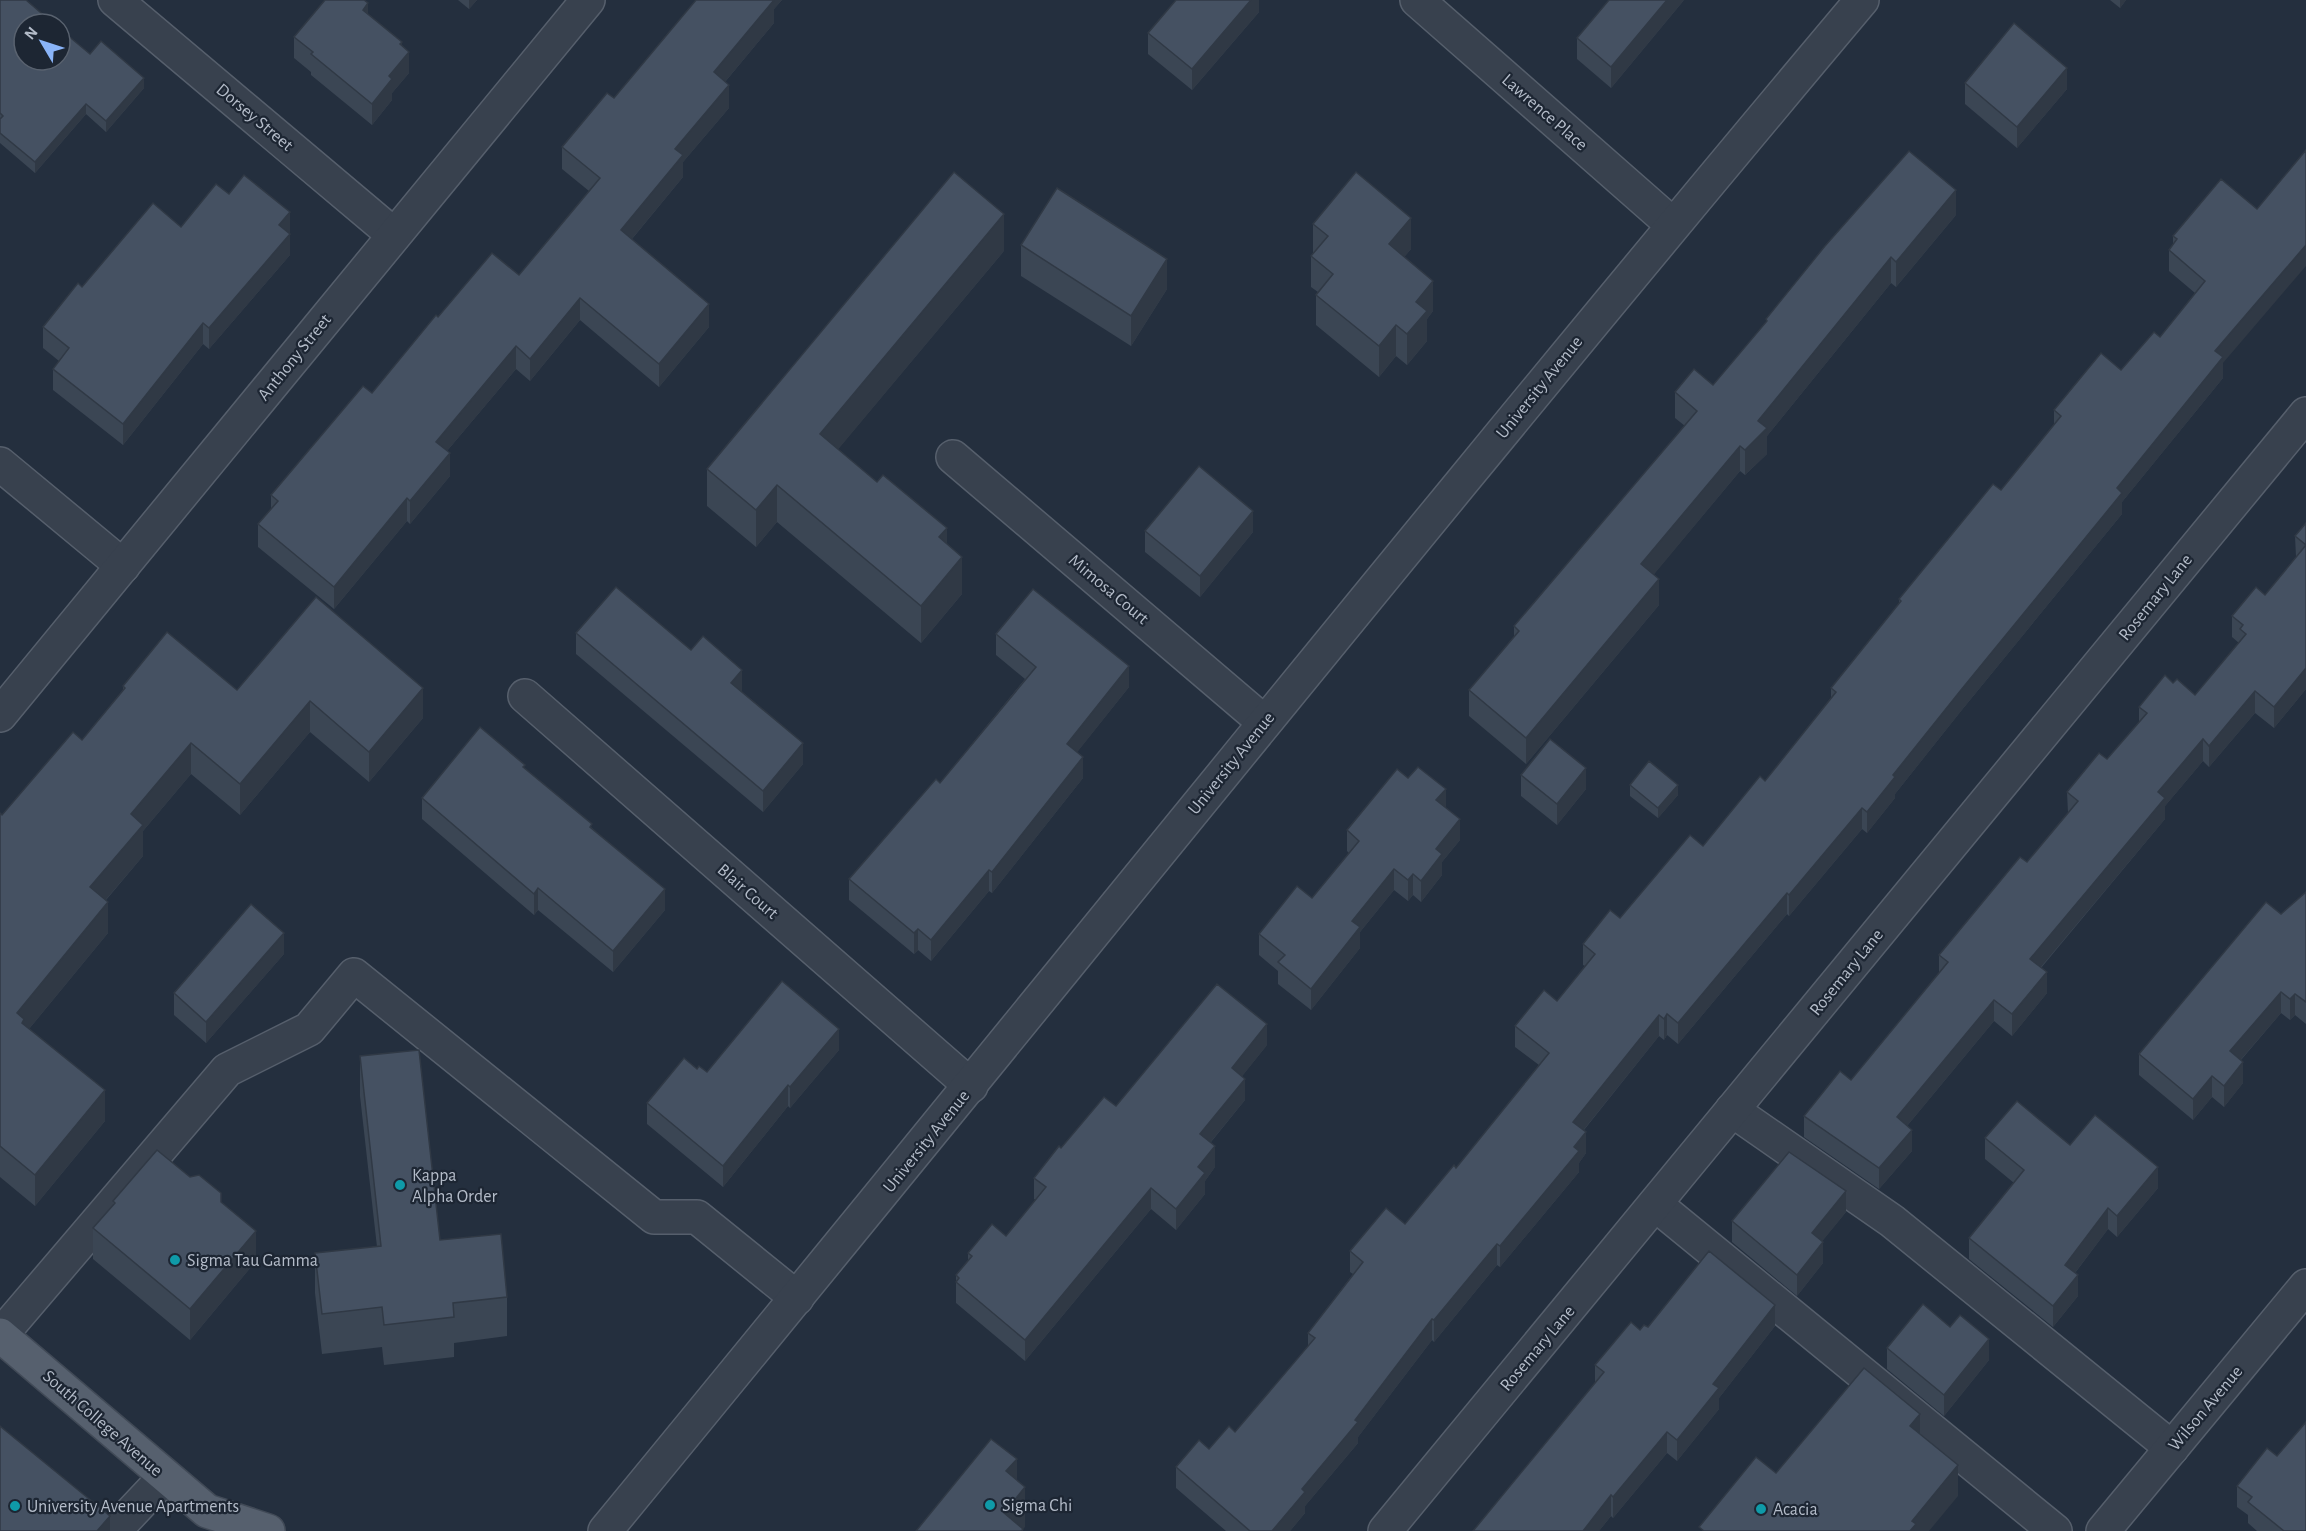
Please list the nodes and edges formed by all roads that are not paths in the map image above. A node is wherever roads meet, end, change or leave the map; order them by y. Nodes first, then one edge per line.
1 (115, 0) edge
2 (588, 0) edge
3 (1417, 0) edge
4 (1862, 0) edge
5 (1673, 225) junction
6 (394, 235) junction
7 (2306, 414) edge
8 (953, 457) dead end
9 (0, 464) edge
10 (123, 566) junction
11 (525, 696) dead end
12 (0, 715) edge
13 (1264, 722) junction
14 (971, 1086) junction
15 (1732, 1110) junction
16 (1655, 1204) junction
17 (2306, 1286) edge
18 (798, 1298) junction
19 (0, 1336) edge
20 (2172, 1448) junction
21 (165, 1477) junction
22 (211, 1521) edge
23 (114, 1531) edge
24 (268, 1531) edge
25 (605, 1531) edge
26 (1385, 1531) edge
27 (2055, 1531) edge
28 (2103, 1531) edge

1 - 6 street, Dorsey Street
2 - 6 street, Anthony Street
3 - 5 street, Lawrence Place
4 - 5 street, University Avenue
5 - 13 street, University Avenue
6 - 10 street, Anthony Street
7 - 15 street, Rosemary Lane
8 - 13 street, Mimosa Court
9 - 10 street
10 - 12 street, Anthony Street
11 - 14 street, Blair Court
13 - 14 street, University Avenue
14 - 18 street, University Avenue
15 - 16 street, Rosemary Lane
15 - 20 street
16 - 26 street, Rosemary Lane
16 - 27 street
17 - 20 street, Wilson Avenue
18 - 19 street
18 - 25 street, University Avenue
19 - 21 main road, South College Avenue
20 - 28 street, Wilson Avenue
21 - 22 main road, South College Avenue
21 - 23 street
22 - 24 main road, South College Avenue

